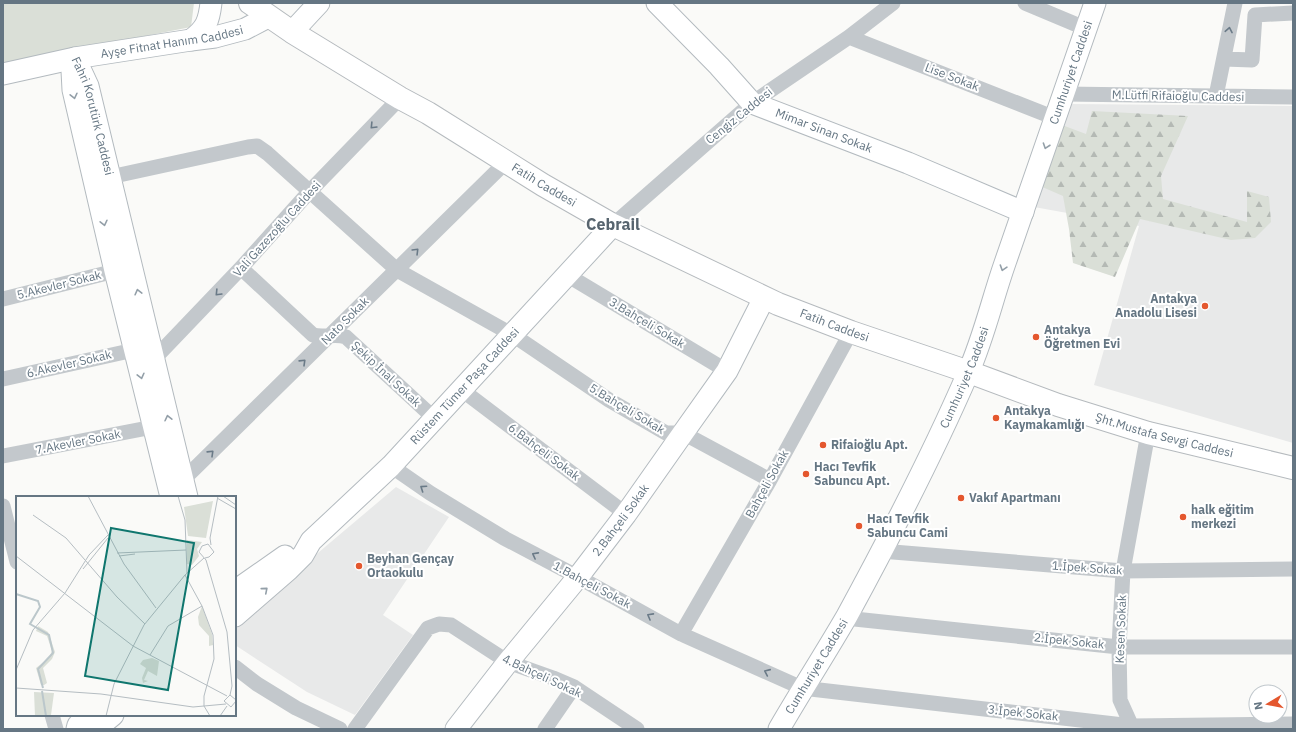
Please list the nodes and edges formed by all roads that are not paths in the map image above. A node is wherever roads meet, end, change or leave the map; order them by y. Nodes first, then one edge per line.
1 (211, 3) edge
2 (250, 3) edge
3 (319, 3) edge
4 (657, 3) edge
5 (893, 3) edge
6 (1025, 3) edge
7 (1095, 3) edge
8 (1235, 3) edge
9 (1293, 13) edge
10 (268, 17) junction
11 (1087, 28) junction
12 (292, 32) junction
13 (849, 37) junction
14 (191, 40) junction
15 (75, 58) junction
16 (1224, 59) junction
17 (3, 74) edge
18 (1064, 94) junction
19 (1216, 96) junction
20 (1293, 97) edge
21 (400, 98) junction
22 (752, 103) junction
23 (1055, 118) junction
24 (506, 162) junction
25 (110, 177) junction
26 (310, 191) junction
27 (1023, 212) junction
28 (613, 226) junction
29 (242, 268) junction
30 (397, 270) junction
31 (115, 271) junction
32 (567, 275) junction
33 (764, 298) junction
34 (3, 299) edge
35 (851, 332) junction
36 (513, 334) junction
37 (330, 336) junction
38 (134, 350) junction
39 (154, 359) junction
40 (727, 371) junction
41 (969, 372) junction
42 (3, 379) edge
43 (462, 390) junction
44 (435, 419) junction
45 (153, 427) junction
46 (683, 433) junction
47 (1148, 433) junction
48 (3, 456) edge
49 (391, 466) junction
50 (1293, 468) edge
51 (770, 480) junction
52 (185, 489) edge
53 (171, 496) edge
54 (3, 506) edge
55 (626, 514) junction
56 (5, 522) edge
57 (14, 537) edge
58 (311, 541) junction
59 (882, 551) junction
60 (16, 554) edge
61 (1293, 569) edge
62 (1124, 571) junction
63 (578, 577) junction
64 (236, 590) edge
65 (236, 615) edge
66 (845, 618) junction
67 (681, 634) junction
68 (1120, 647) junction
69 (1293, 647) edge
70 (508, 662) junction
71 (236, 668) edge
72 (574, 688) junction
73 (802, 688) junction
74 (52, 716) edge
75 (89, 716) edge
76 (112, 716) edge
77 (1293, 724) edge
78 (1132, 728) edge
79 (56, 729) edge
80 (77, 729) edge
81 (96, 729) edge
82 (340, 729) edge
83 (355, 729) edge
84 (456, 729) edge
85 (545, 729) edge
86 (637, 729) edge
87 (779, 729) edge

1 - 14 street
2 - 10 main road, Fatih Caddesi
3 - 12 street
4 - 22 street, Mimar Sinan Sokak
5 - 13 street, Cengiz Caddesi
6 - 11 street
7 - 11 street, Cumhuriyet Caddesi
16 -> 8 street
9 - 16 street
10 - 12 main road, Fatih Caddesi
10 - 14 street, Ayşe Fitnat Hanım Caddesi
11 - 18 street, Cumhuriyet Caddesi
12 - 21 main road, Fatih Caddesi
13 - 22 street, Cengiz Caddesi
13 - 23 street, Lise Sokak
14 - 15 street, Ayşe Fitnat Hanım Caddesi
15 - 17 street, Ayşe Fitnat Hanım Caddesi
15 - 25 street, Fahri Korutürk Caddesi
15 -> 31 street, Fahri Korutürk Caddesi
16 - 19 street
18 - 19 street, M.Lütfi Rifaioğlu Caddesi
18 - 23 street, Cumhuriyet Caddesi
19 - 20 street, M.Lütfi Rifaioğlu Caddesi
21 - 24 main road, Fatih Caddesi
21 -> 26 street, Vali Gazezoğlu Caddesi
22 - 27 street, Mimar Sinan Sokak
22 - 28 street, Cengiz Caddesi
23 -> 27 street, Cumhuriyet Caddesi
24 - 28 main road, Fatih Caddesi
30 -> 24 street, Nato Sokak
25 - 26 street, 5.Bahçeli Sokak
39 -> 25 street, Fahri Korutürk Caddesi
26 - 29 street, Vali Gazezoğlu Caddesi
26 - 30 street, 5.Bahçeli Sokak
27 -> 41 street, Cumhuriyet Caddesi
28 - 32 street, Rüstem Tümer Paşa Caddesi
28 - 33 main road, Fatih Caddesi
29 - 37 street, Şekip İnal Sokak
29 -> 39 street, Vali Gazezoğlu Caddesi
30 - 36 street, 5.Bahçeli Sokak
30 - 37 street, Nato Sokak
31 - 34 street, 5.Akevler Sokak
31 - 38 street, Fahri Korutürk Caddesi
32 - 36 street, Rüstem Tümer Paşa Caddesi
32 - 40 street, 3.Bahçeli Sokak
33 - 35 main road, Fatih Caddesi
33 - 40 street, 2.Bahçeli Sokak
35 - 41 main road, Fatih Caddesi
35 - 51 street, Bahçeli Sokak
36 - 43 street, Rüstem Tümer Paşa Caddesi
36 - 46 street, 5.Bahçeli Sokak
37 - 44 street, Şekip İnal Sokak
52 -> 37 street, Nato Sokak
38 - 42 street, 6.Akevler Sokak
38 -> 45 street, Fahri Korutürk Caddesi
52 -> 39 street, Fahri Korutürk Caddesi
40 - 46 street, 2.Bahçeli Sokak
41 - 47 main road, Şht.Mustafa Sevgi Caddesi
41 - 59 street, Cumhuriyet Caddesi
43 - 44 street, Rüstem Tümer Paşa Caddesi
43 - 55 street, 6.Bahçeli Sokak
44 - 49 street, Rüstem Tümer Paşa Caddesi
45 - 48 street, 7.Akevler Sokak
45 - 53 street, Fahri Korutürk Caddesi
46 - 51 street, 5.Bahçeli Sokak
46 - 55 street, 2.Bahçeli Sokak
47 - 50 main road, Şht.Mustafa Sevgi Caddesi
47 - 62 street, Kesen Sokak
49 - 58 street, Rüstem Tümer Paşa Caddesi
63 -> 49 street, 1.Bahçeli Sokak
51 - 67 street, Bahçeli Sokak
54 - 56 street
55 - 63 street, 2.Bahçeli Sokak
56 - 57 street
57 - 60 street
58 - 64 street, Rüstem Tümer Paşa Caddesi
65 -> 58 street, Rüstem Tümer Paşa Caddesi
59 - 62 street, 1.İpek Sokak
59 - 66 street, Cumhuriyet Caddesi
61 - 62 street, 1.İpek Sokak
62 - 68 street, Kesen Sokak
67 -> 63 street, 1.Bahçeli Sokak
63 - 70 street, 2.Bahçeli Sokak
66 - 68 street, 2.İpek Sokak
66 - 73 street, Cumhuriyet Caddesi
73 -> 67 street, 1.Bahçeli Sokak
68 - 69 street, 2.İpek Sokak
68 - 78 street, Kesen Sokak
70 - 72 street, 4.Bahçeli Sokak
70 - 83 street, 4.Bahçeli Sokak
70 - 84 street, 2.Bahçeli Sokak
71 - 82 street
72 - 85 street
72 - 86 street, 4.Bahçeli Sokak
73 - 78 street, 3.İpek Sokak
73 - 87 street, Cumhuriyet Caddesi
74 - 79 street
75 - 80 street
76 - 81 street
77 - 78 street, 3.İpek Sokak

